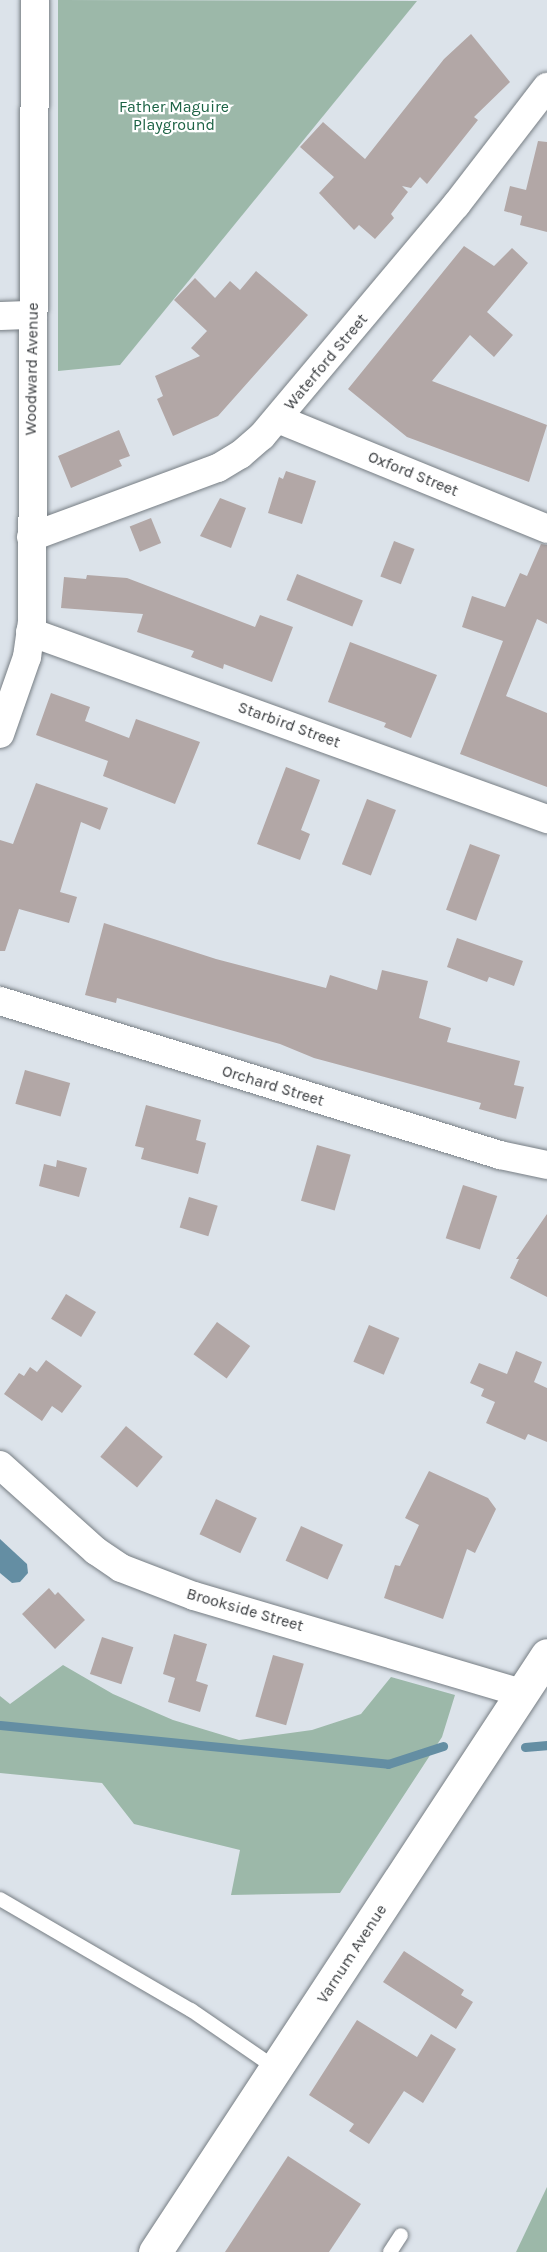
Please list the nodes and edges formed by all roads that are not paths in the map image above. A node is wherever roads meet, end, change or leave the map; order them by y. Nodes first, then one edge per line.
1 (35, 0) edge
2 (547, 87) edge
3 (33, 315) junction
4 (0, 316) edge
5 (278, 419) junction
6 (547, 529) edge
7 (31, 537) junction
8 (30, 632) junction
9 (0, 734) edge
10 (547, 819) edge
11 (0, 1001) edge
12 (547, 1165) edge
13 (0, 1465) edge
14 (547, 1655) edge
15 (522, 1693) junction
16 (0, 1899) edge
17 (277, 2069) junction
18 (401, 2235) dead end
19 (155, 2252) edge
20 (390, 2252) edge

1 - 3 street, Woodward Avenue
2 - 5 street, Waterford Street
3 - 4 street
3 - 7 street, Woodward Avenue
5 - 6 street, Oxford Street
5 - 7 street, Waterford Street
7 - 8 street, Woodward Avenue
8 - 9 street, Woodward Avenue
8 - 10 street, Starbird Street
11 - 12 street, Orchard Street
13 - 15 street, Brookside Street
14 - 15 main road, Varnum Avenue
15 - 17 main road, Varnum Avenue
16 - 17 lane
17 - 19 main road, Varnum Avenue
18 - 20 lane

